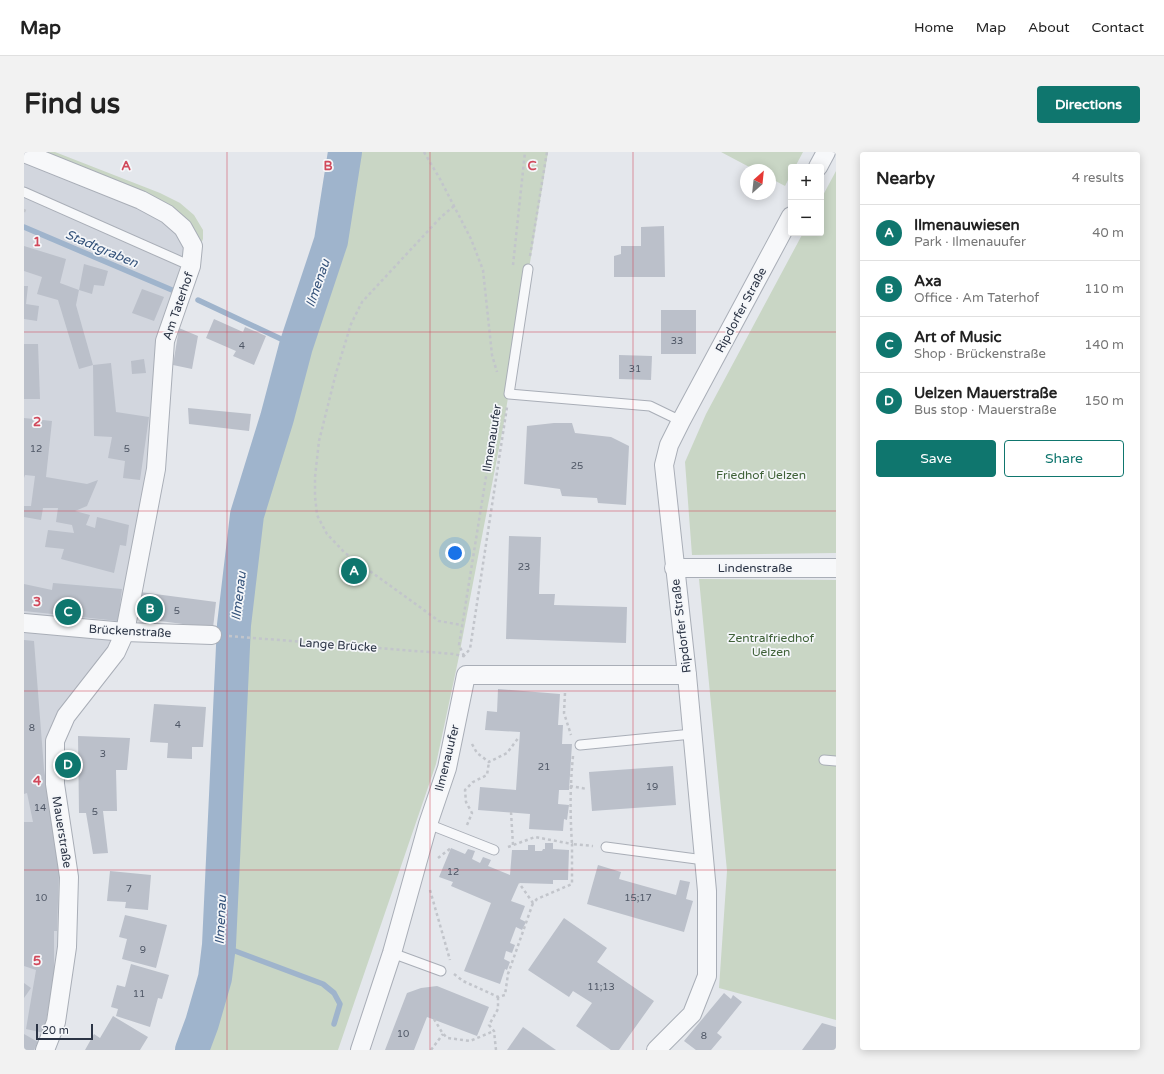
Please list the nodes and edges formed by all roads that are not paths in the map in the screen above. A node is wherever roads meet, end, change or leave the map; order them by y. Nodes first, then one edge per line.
1 (826, 152) edge
2 (24, 153) edge
3 (820, 164) edge
4 (24, 192) edge
5 (788, 222) edge
6 (191, 266) junction
7 (528, 269) road end
8 (681, 421) junction
9 (674, 568) junction
10 (836, 568) edge
11 (24, 623) edge
12 (125, 632) junction
13 (212, 635) road end
14 (687, 675) junction
15 (692, 734) junction
16 (577, 746) road end
17 (824, 760) dead end
18 (836, 761) edge
19 (428, 824) junction
20 (606, 847) road end
21 (494, 850) road end
22 (704, 860) junction
23 (392, 952) junction
24 (441, 971) road end
25 (45, 1050) edge
26 (360, 1050) edge
27 (656, 1050) edge

1 - 3 street
2 - 6 street, Am Taterhof
4 - 6 lane
5 - 8 street, Ripdorfer Straße
6 - 12 street, Am Taterhof
7 - 8 lane
8 - 9 street, Ripdorfer Straße
9 - 10 street, Lindenstraße
9 - 14 street, Ripdorfer Straße
11 - 12 street, Brückenstraße
12 - 13 street, Brückenstraße
12 - 25 street, Mauerstraße
14 - 15 street, Ripdorfer Straße
14 - 19 street, Ilmenauufer
15 - 16 lane
15 - 22 street, Ripdorfer Straße
17 - 18 lane
19 - 21 lane
19 - 23 street, Ilmenauufer
20 - 22 lane
22 - 27 street, Ripdorfer Straße
23 - 24 lane
23 - 26 street, Ilmenauufer

